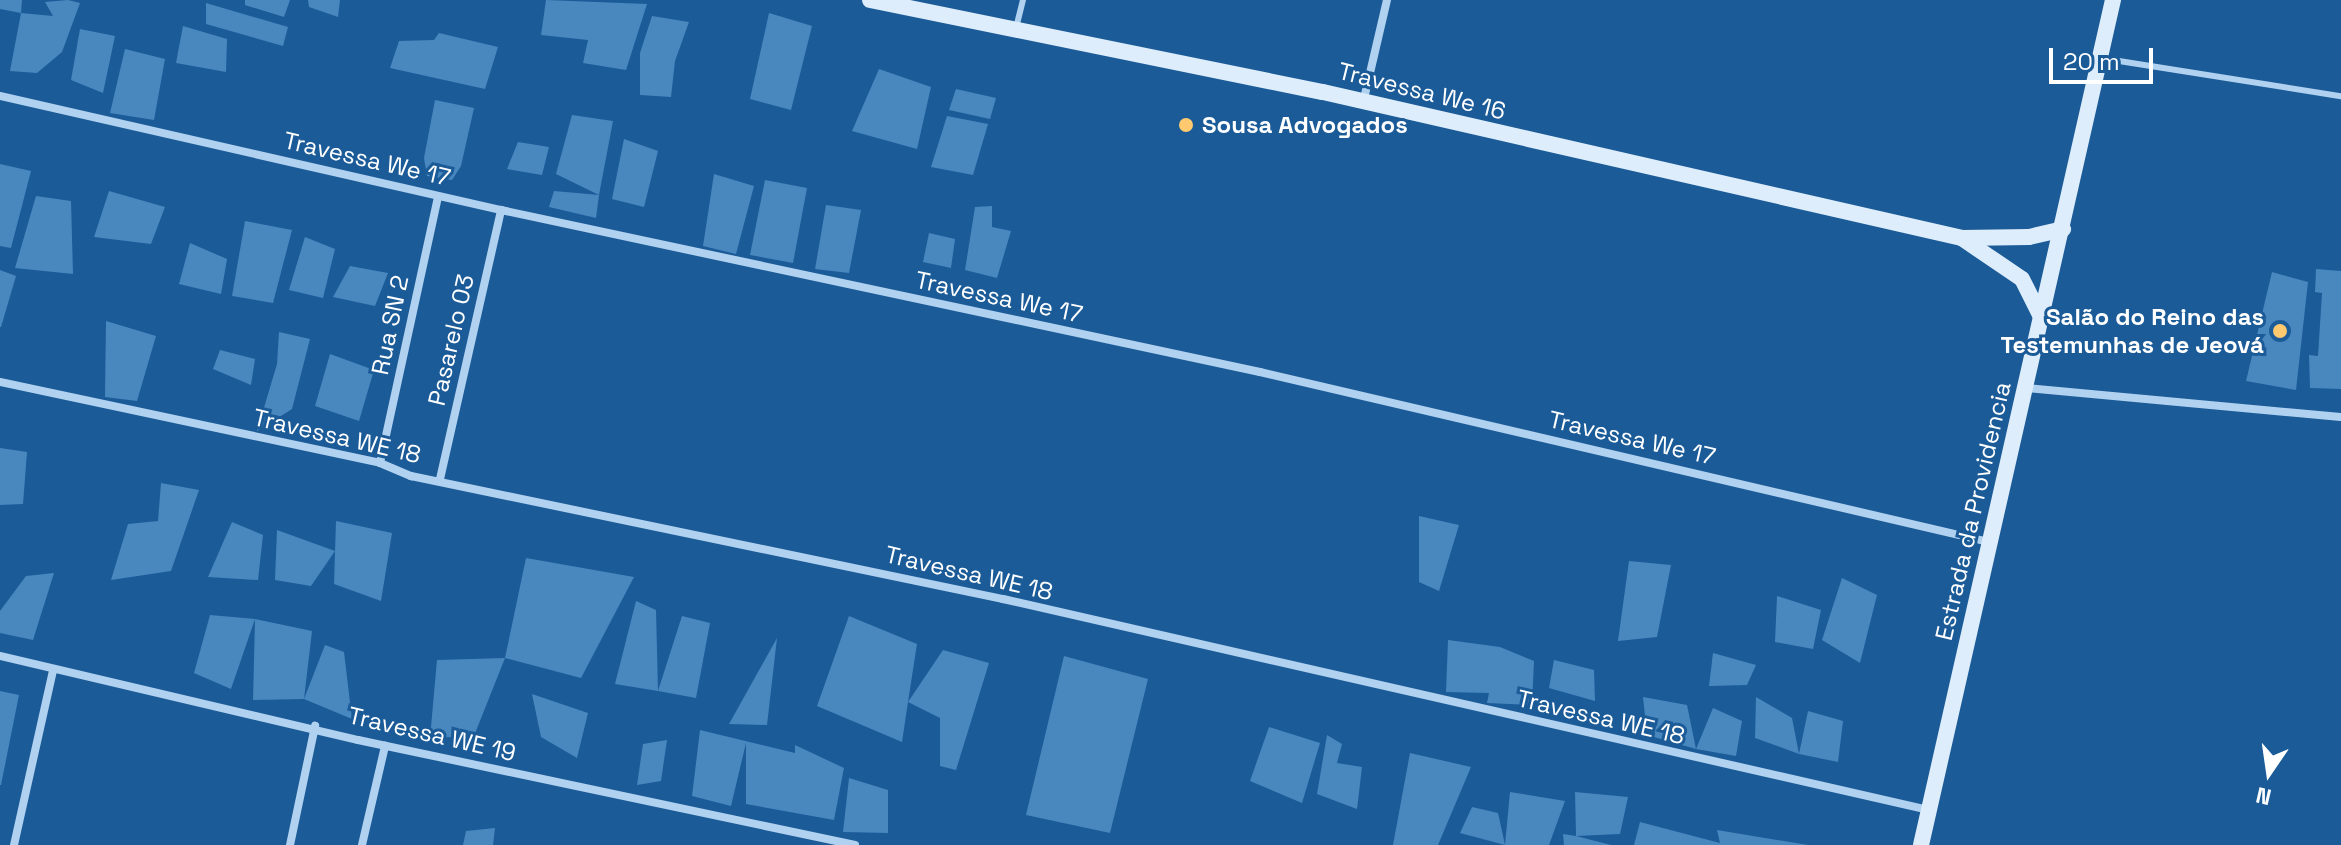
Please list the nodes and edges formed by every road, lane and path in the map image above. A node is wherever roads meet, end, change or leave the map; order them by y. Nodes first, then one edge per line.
1 (870, 0) edge
2 (1023, 0) edge
3 (1387, 0) edge
4 (2113, 0) edge
5 (1015, 31) junction
6 (2100, 58) junction
7 (0, 96) edge
8 (2341, 96) edge
9 (1362, 104) junction
10 (438, 196) junction
11 (501, 210) junction
12 (2063, 229) junction
13 (1962, 238) junction
14 (2042, 319) junction
15 (0, 382) edge
16 (2027, 388) junction
17 (2341, 417) edge
18 (380, 463) junction
19 (440, 479) junction
20 (1989, 542) junction
21 (0, 656) edge
22 (53, 670) junction
23 (315, 726) junction
24 (385, 746) junction
25 (1929, 810) junction
26 (14, 845) edge
27 (290, 845) edge
28 (362, 845) edge
29 (855, 845) edge
30 (1921, 845) edge

1 - 5 main road, Travessa We 16
2 - 5 lane
3 - 9 street
4 - 6 main road, Estrada da Providencia
5 - 9 main road, Travessa We 16
6 - 8 lane
6 - 12 main road, Estrada da Providencia
7 - 10 street, Travessa We 17
9 - 13 main road, Travessa We 16
10 - 11 street, Travessa We 17
10 - 18 street, Rua SN 2
11 - 19 street, Pasarelo 03
11 - 20 street, Travessa We 17
12 - 13 main road
12 - 14 main road, Estrada da Providencia
13 - 14 main road
14 - 16 main road, Estrada da Providencia
15 - 18 street, Travessa WE 18
16 - 17 street
16 - 20 main road, Estrada da Providencia
18 - 19 street, Travessa WE 18
19 - 25 street, Travessa WE 18
20 - 25 main road, Estrada da Providencia
21 - 22 street, Travessa WE 19
22 - 23 street, Travessa WE 19
22 - 26 street
23 - 24 street, Travessa WE 19
23 - 27 street
24 - 28 street
24 - 29 street, Travessa WE 19
25 - 30 main road, Estrada da Providencia

